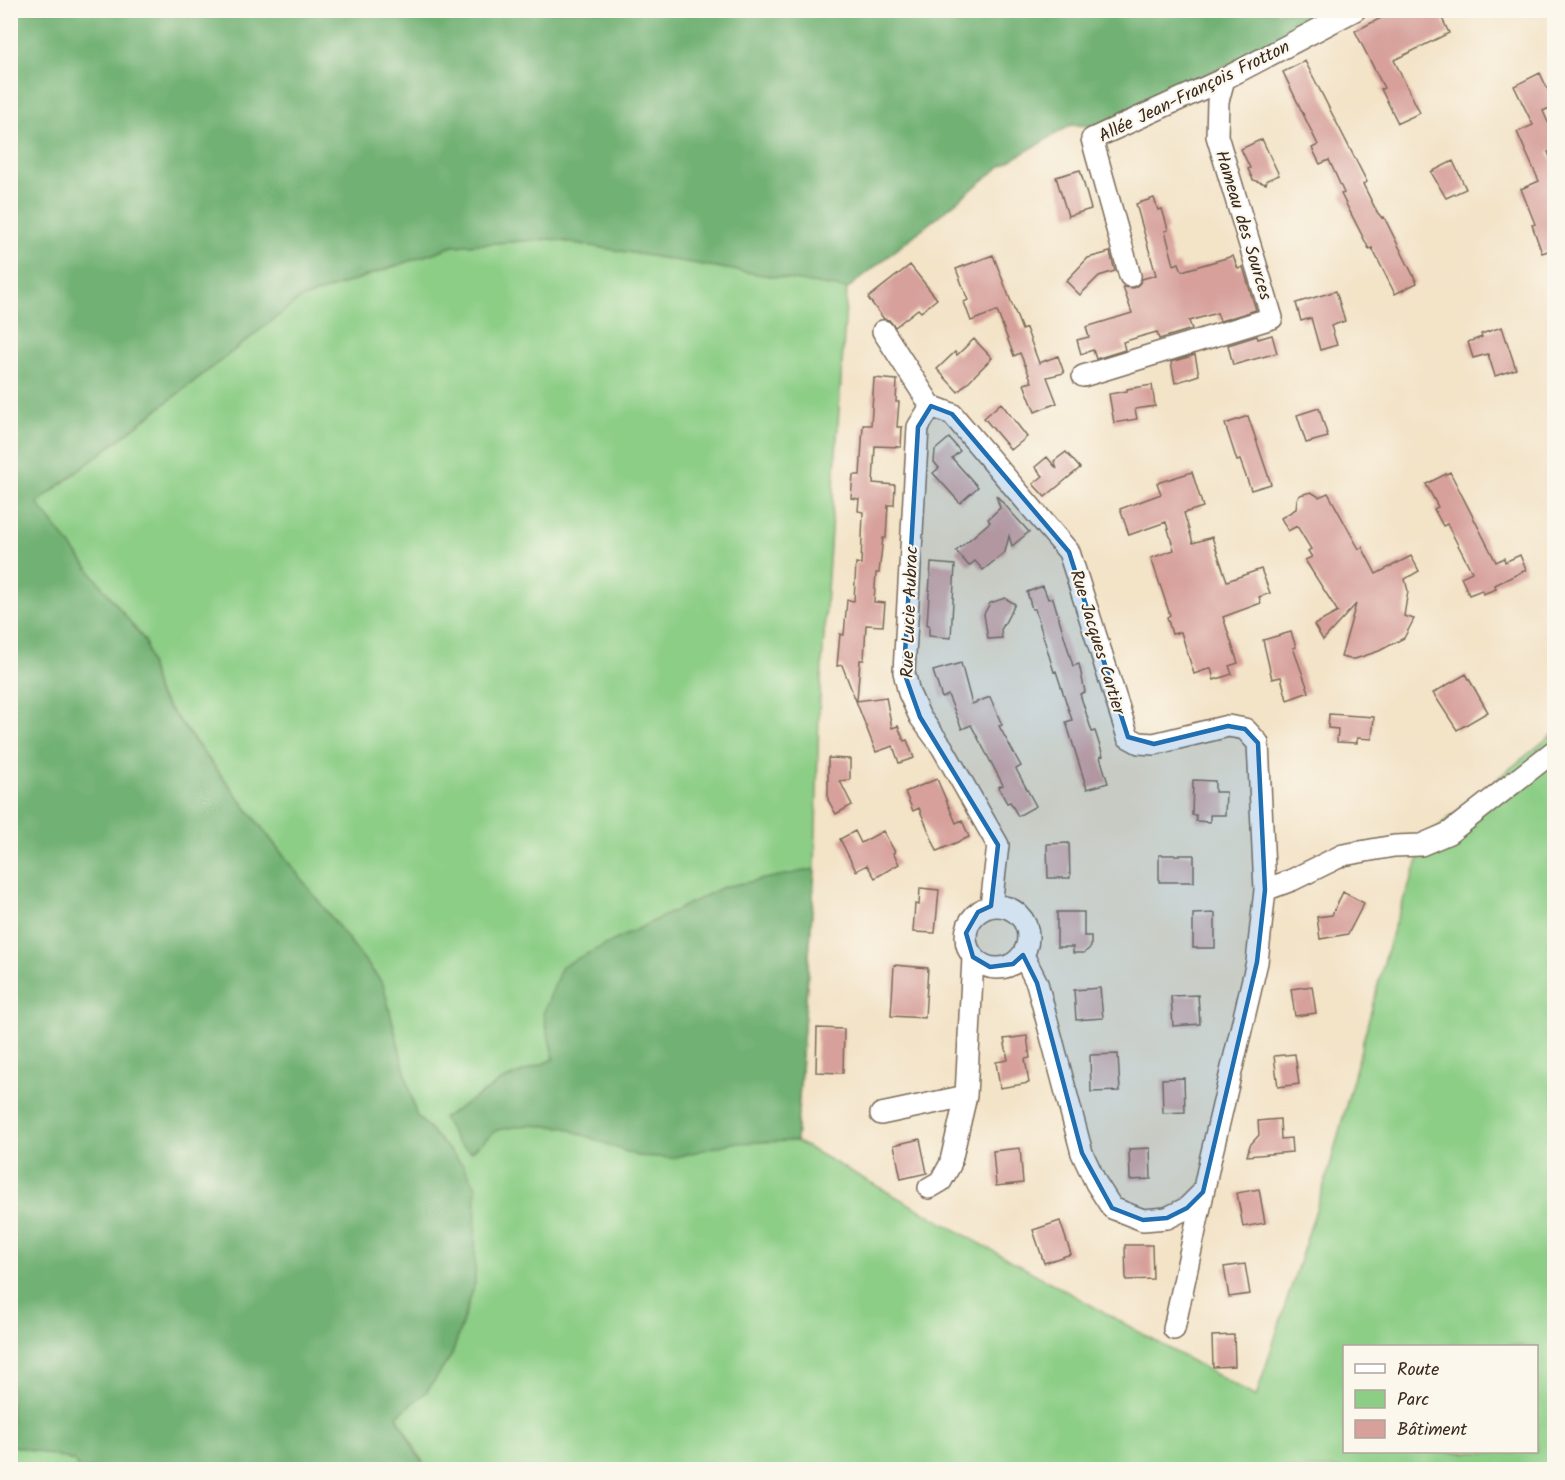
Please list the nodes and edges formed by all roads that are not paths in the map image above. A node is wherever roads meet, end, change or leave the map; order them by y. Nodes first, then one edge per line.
1 (1355, 10) edge
2 (1224, 79) junction
3 (1130, 276) dead end
4 (883, 331) dead end
5 (1083, 376) dead end
6 (930, 406) junction
7 (1554, 751) edge
8 (1265, 890) junction
9 (992, 906) junction
10 (1023, 955) junction
11 (973, 957) junction
12 (966, 1096) junction
13 (880, 1114) dead end
14 (929, 1188) dead end
15 (1203, 1192) junction
16 (1174, 1329) dead end

1 - 2 street, Allée Jean-François Frotton
2 - 3 street, Allée Jean-François Frotton
2 - 5 street, Hameau des Sources
4 - 6 street
6 - 8 street, Rue Jacques Cartier
6 - 9 street, Rue Lucie Aubrac
7 - 8 street
8 - 15 street
9 - 10 street
9 - 11 street
10 - 11 street
10 - 15 street
11 - 12 street
12 - 13 street
12 - 14 street
15 - 16 street

